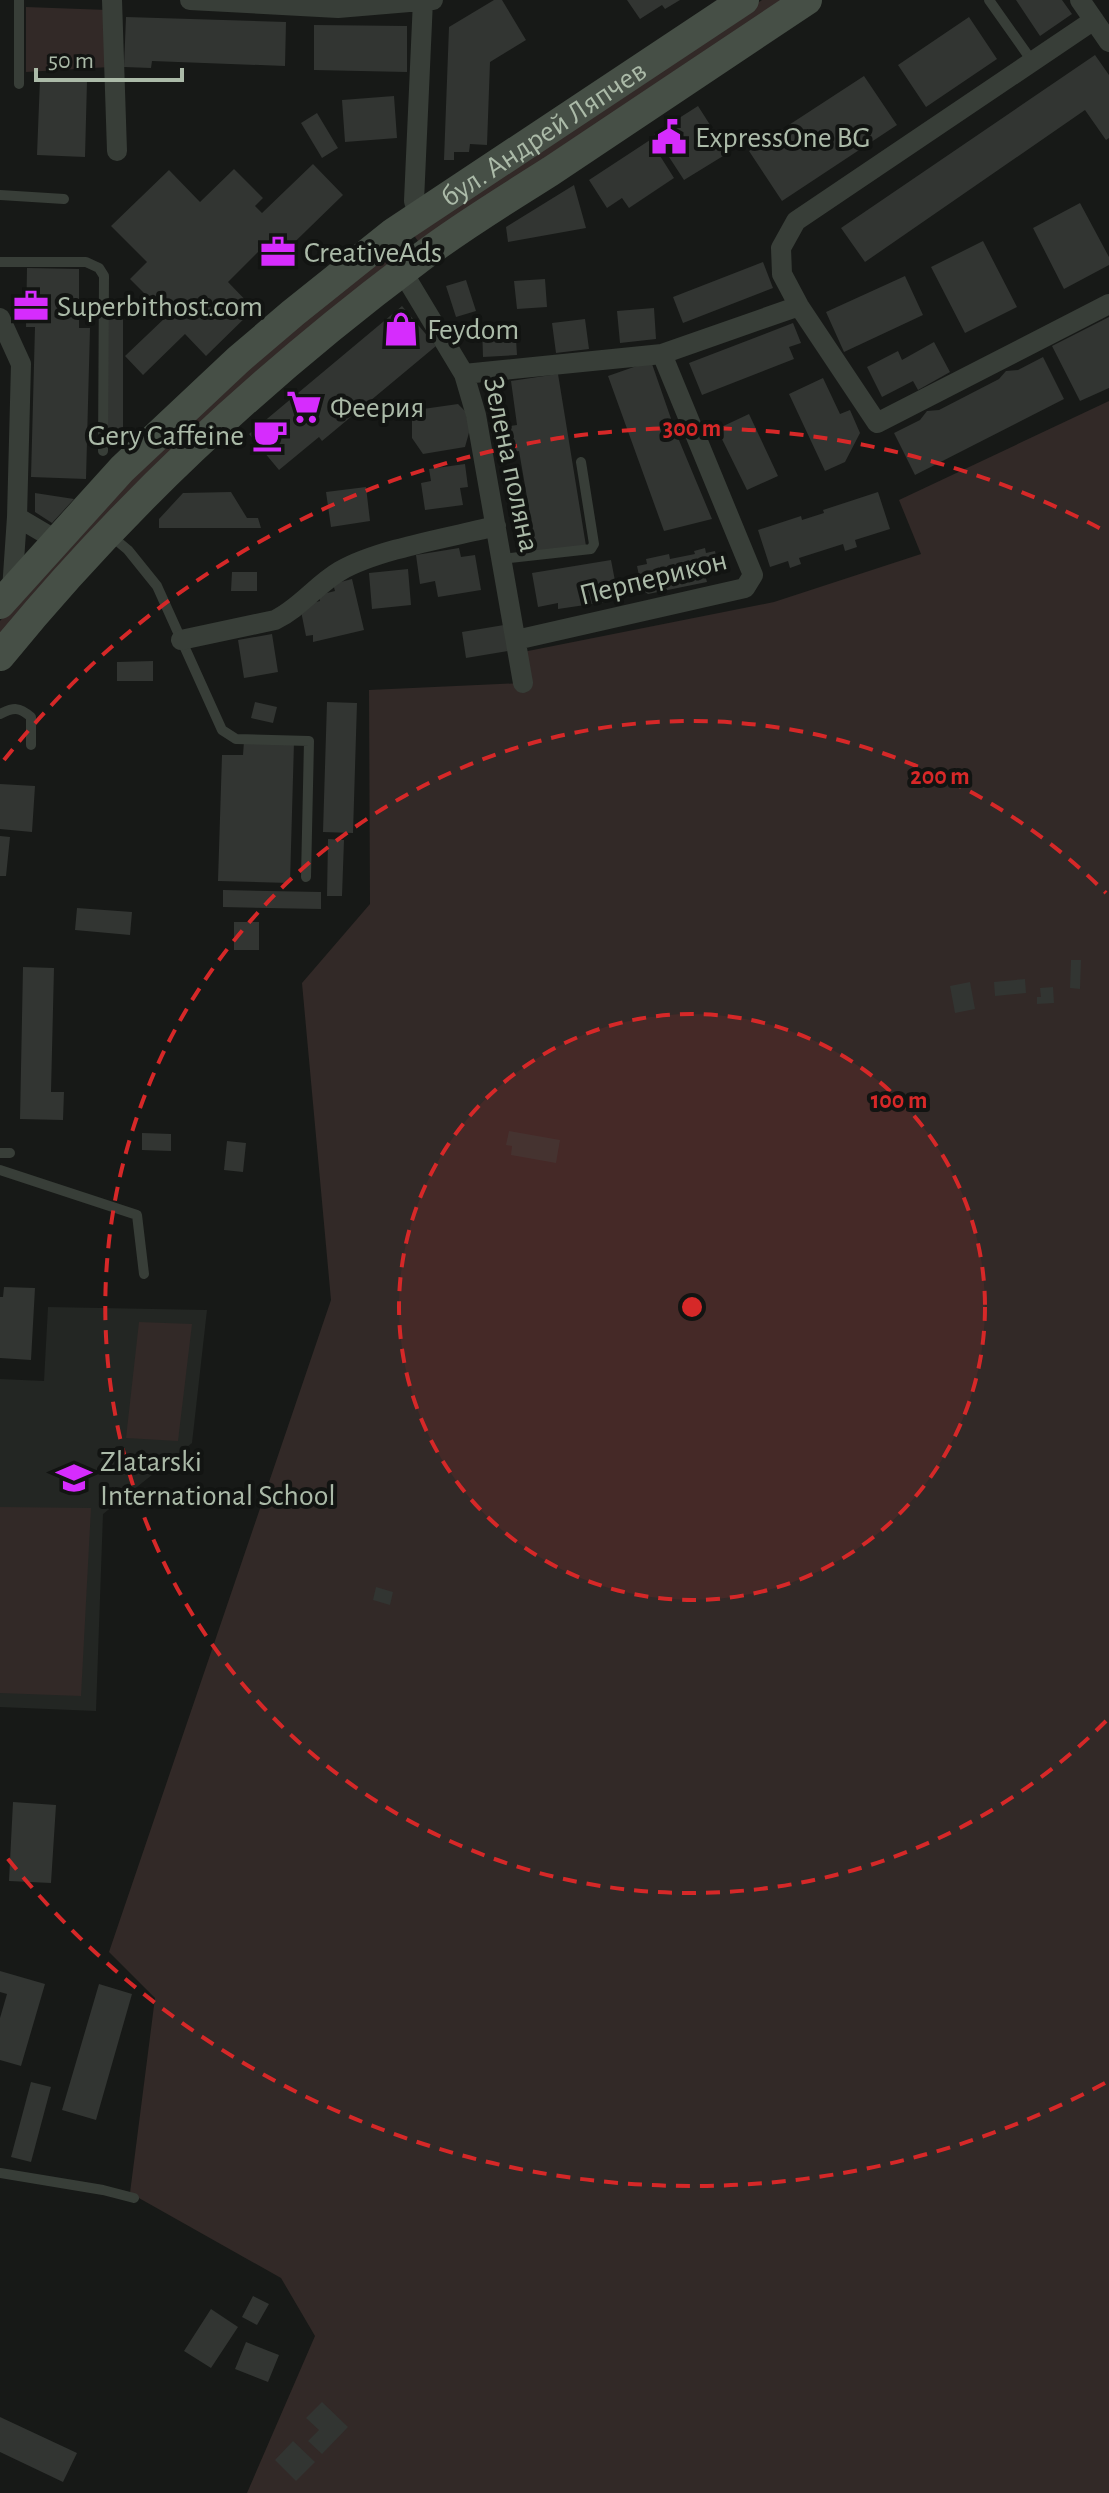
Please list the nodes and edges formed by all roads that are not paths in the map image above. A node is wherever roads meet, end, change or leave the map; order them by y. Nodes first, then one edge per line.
1 (19, 0) edge
2 (112, 0) edge
3 (190, 0) edge
4 (744, 0) edge
5 (807, 0) edge
6 (989, 0) edge
7 (1080, 0) edge
8 (426, 1) edge
9 (1094, 20) junction
10 (1109, 42) edge
11 (1032, 61) junction
12 (19, 84) dead end
13 (117, 151) dead end
14 (0, 195) edge
15 (64, 199) dead end
16 (419, 216) junction
17 (0, 262) edge
18 (402, 271) junction
19 (1109, 304) edge
20 (799, 306) junction
21 (0, 318) edge
22 (662, 354) junction
23 (464, 374) junction
24 (103, 451) dead end
25 (581, 462) dead end
26 (17, 517) junction
27 (496, 526) junction
28 (109, 533) junction
29 (56, 540) junction
30 (502, 559) junction
31 (6, 597) edge
32 (181, 640) junction
33 (516, 640) junction
34 (0, 656) edge
35 (523, 683) dead end
36 (0, 714) edge
37 (31, 745) dead end
38 (306, 877) dead end
39 (0, 1170) edge
40 (144, 1274) dead end
41 (0, 2173) edge
42 (134, 2198) dead end

1 - 12 lane
2 - 13 street
3 - 8 street
4 - 16 main road, бул. Андрей Ляпчев
5 - 18 main road, бул. Андрей Ляпчев
6 - 11 lane
7 - 9 street
8 - 16 street
9 - 10 street
9 - 11 street
11 - 20 street
14 - 15 lane
16 - 29 main road, бул. Андрей Ляпчев
17 - 24 lane
18 - 23 street, Зелена поляна
18 - 28 main road, бул. Андрей Ляпчев
19 - 20 street
20 - 22 street
21 - 26 street
22 - 23 street
22 - 33 street, Перперикон
23 - 27 street, Зелена поляна
25 - 30 lane
26 - 29 street
26 - 31 street
27 - 30 street, Зелена поляна
27 - 32 street
28 - 32 lane
28 - 34 main road, бул. Андрей Ляпчев
29 - 31 main road, бул. Андрей Ляпчев
30 - 33 street, Зелена поляна
32 - 38 lane
33 - 35 street, Зелена поляна
36 - 37 lane
39 - 40 lane
41 - 42 lane

